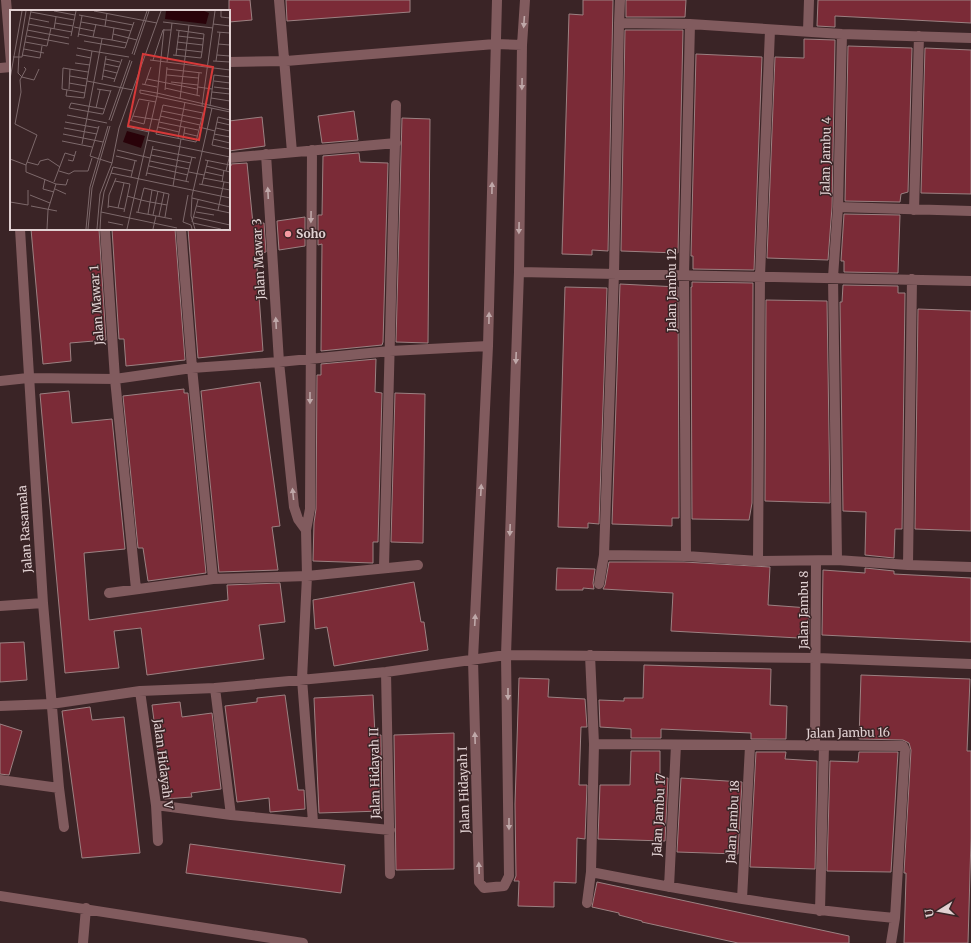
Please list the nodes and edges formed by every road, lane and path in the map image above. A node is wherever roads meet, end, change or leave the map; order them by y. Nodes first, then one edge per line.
1 (6, 0) edge
2 (279, 0) edge
3 (497, 0) edge
4 (525, 0) edge
5 (620, 0) edge
6 (809, 0) edge
7 (619, 23) junction
8 (690, 24) junction
9 (770, 30) junction
10 (808, 31) junction
11 (842, 34) junction
12 (919, 36) junction
13 (971, 38) edge
14 (495, 44) junction
15 (522, 45) junction
16 (10, 50) edge
17 (286, 61) junction
18 (230, 62) edge
19 (10, 67) edge
20 (0, 68) edge
21 (396, 105) dead end
22 (396, 143) junction
23 (312, 150) junction
24 (292, 152) junction
25 (266, 154) junction
26 (230, 158) edge
27 (838, 207) junction
28 (914, 210) junction
29 (971, 211) edge
30 (20, 230) edge
31 (106, 230) edge
32 (181, 230) edge
33 (518, 272) junction
34 (614, 273) junction
35 (684, 275) junction
36 (760, 276) junction
37 (833, 277) junction
38 (912, 279) junction
39 (971, 281) edge
40 (488, 346) junction
41 (390, 351) junction
42 (310, 358) junction
43 (279, 362) junction
44 (192, 368) junction
45 (28, 378) junction
46 (115, 378) junction
47 (0, 381) edge
48 (306, 530) junction
49 (604, 555) junction
50 (686, 556) junction
51 (837, 560) junction
52 (758, 561) junction
53 (816, 561) junction
54 (418, 565) dead end
55 (908, 565) junction
56 (384, 567) junction
57 (971, 567) edge
58 (307, 576) junction
59 (213, 579) junction
60 (599, 584) dead end
61 (136, 590) junction
62 (109, 593) dead end
63 (43, 603) junction
64 (0, 606) edge
65 (506, 655) junction
66 (590, 655) junction
67 (817, 658) junction
68 (473, 659) junction
69 (971, 664) edge
70 (386, 672) junction
71 (302, 679) junction
72 (214, 688) junction
73 (140, 691) junction
74 (51, 704) junction
75 (0, 706) edge
76 (594, 744) junction
77 (676, 745) junction
78 (750, 746) junction
79 (819, 746) junction
80 (0, 780) edge
81 (59, 788) junction
82 (156, 805) junction
83 (231, 815) junction
84 (313, 822) junction
85 (64, 827) dead end
86 (390, 830) junction
87 (158, 841) dead end
88 (591, 872) junction
89 (390, 874) dead end
90 (669, 887) junction
91 (0, 896) edge
92 (742, 899) junction
93 (587, 903) dead end
94 (86, 908) junction
95 (820, 911) junction
96 (895, 918) junction
97 (83, 943) edge
98 (303, 943) edge
99 (891, 943) edge

1 - 16 street
2 - 17 street
3 - 14 street
4 -> 15 street
5 - 7 street
6 - 10 street
7 - 8 street
7 - 34 street
8 - 9 street
8 - 35 street, Jalan Jambu 12
9 - 10 street
9 - 36 street
10 - 11 street
11 - 12 street
11 - 27 street, Jalan Jambu 4
12 - 13 street
12 - 28 street
14 - 15 street
14 - 17 street
40 -> 14 street
15 -> 33 street
17 - 18 street
17 - 24 street
19 - 20 street
21 - 22 street
22 - 23 street
22 - 41 street
23 - 24 street
23 -> 42 street
24 - 25 street
25 - 26 street
43 -> 25 street, Jalan Mawar 3
27 - 28 street
27 - 37 street, Jalan Jambu 4
28 - 29 street
30 - 45 street, Jalan Rasamala
31 - 46 street, Jalan Mawar 1
32 - 44 street
33 - 34 street
33 -> 65 street
34 - 35 street
34 - 49 street
35 - 36 street
35 - 50 street, Jalan Jambu 12
36 - 37 street
36 - 52 street
37 - 38 street
37 - 51 street, Jalan Jambu 4
38 - 39 street
38 - 55 street
40 - 41 street
68 -> 40 street
41 - 42 street
41 - 56 street
42 - 43 street
42 -> 48 street
43 - 44 street
48 -> 43 street, Jalan Mawar 3
44 - 46 street
44 - 59 street
45 - 46 street
45 - 47 street
45 - 63 street, Jalan Rasamala
46 - 61 street, Jalan Mawar 1
48 - 58 street
49 - 50 street
49 - 60 street
50 - 52 street
51 - 53 street
51 - 55 street
52 - 53 street
53 - 67 street, Jalan Jambu 8
54 - 56 street
55 - 57 street
56 - 58 street
58 - 59 street
58 - 71 street
59 - 61 street
61 - 62 street
63 - 64 street
63 - 74 street, Jalan Rasamala
65 - 66 street
65 - 68 street
65 -> 68 street, Jalan Hidayah I
66 - 67 street
66 - 76 street
67 - 69 street
67 - 79 street, Jalan Jambu 8
68 - 70 street
70 - 71 street
70 - 86 street, Jalan Hidayah II
71 - 72 street
71 - 84 street
72 - 73 street
72 - 83 street
73 - 74 street
73 - 82 street, Jalan Hidayah V
74 - 75 street
74 - 81 street, Jalan Rasamala
76 - 77 street, Jalan Jambu 16
76 - 88 street
77 - 78 street, Jalan Jambu 16
77 - 90 street, Jalan Jambu 17
78 - 79 street, Jalan Jambu 16
78 - 92 street, Jalan Jambu 18
79 - 95 street, Jalan Jambu 8
79 - 96 street, Jalan Jambu 16
80 - 81 street
81 - 85 street, Jalan Rasamala
82 - 83 street
82 - 87 street, Jalan Hidayah V
83 - 84 street
84 - 86 street
86 - 89 street, Jalan Hidayah II
88 - 90 street
88 - 93 street
90 - 92 street
91 - 94 street
92 - 95 street
94 - 97 street
94 - 98 street
95 - 96 street
96 - 99 street, Jalan Jambu 16

